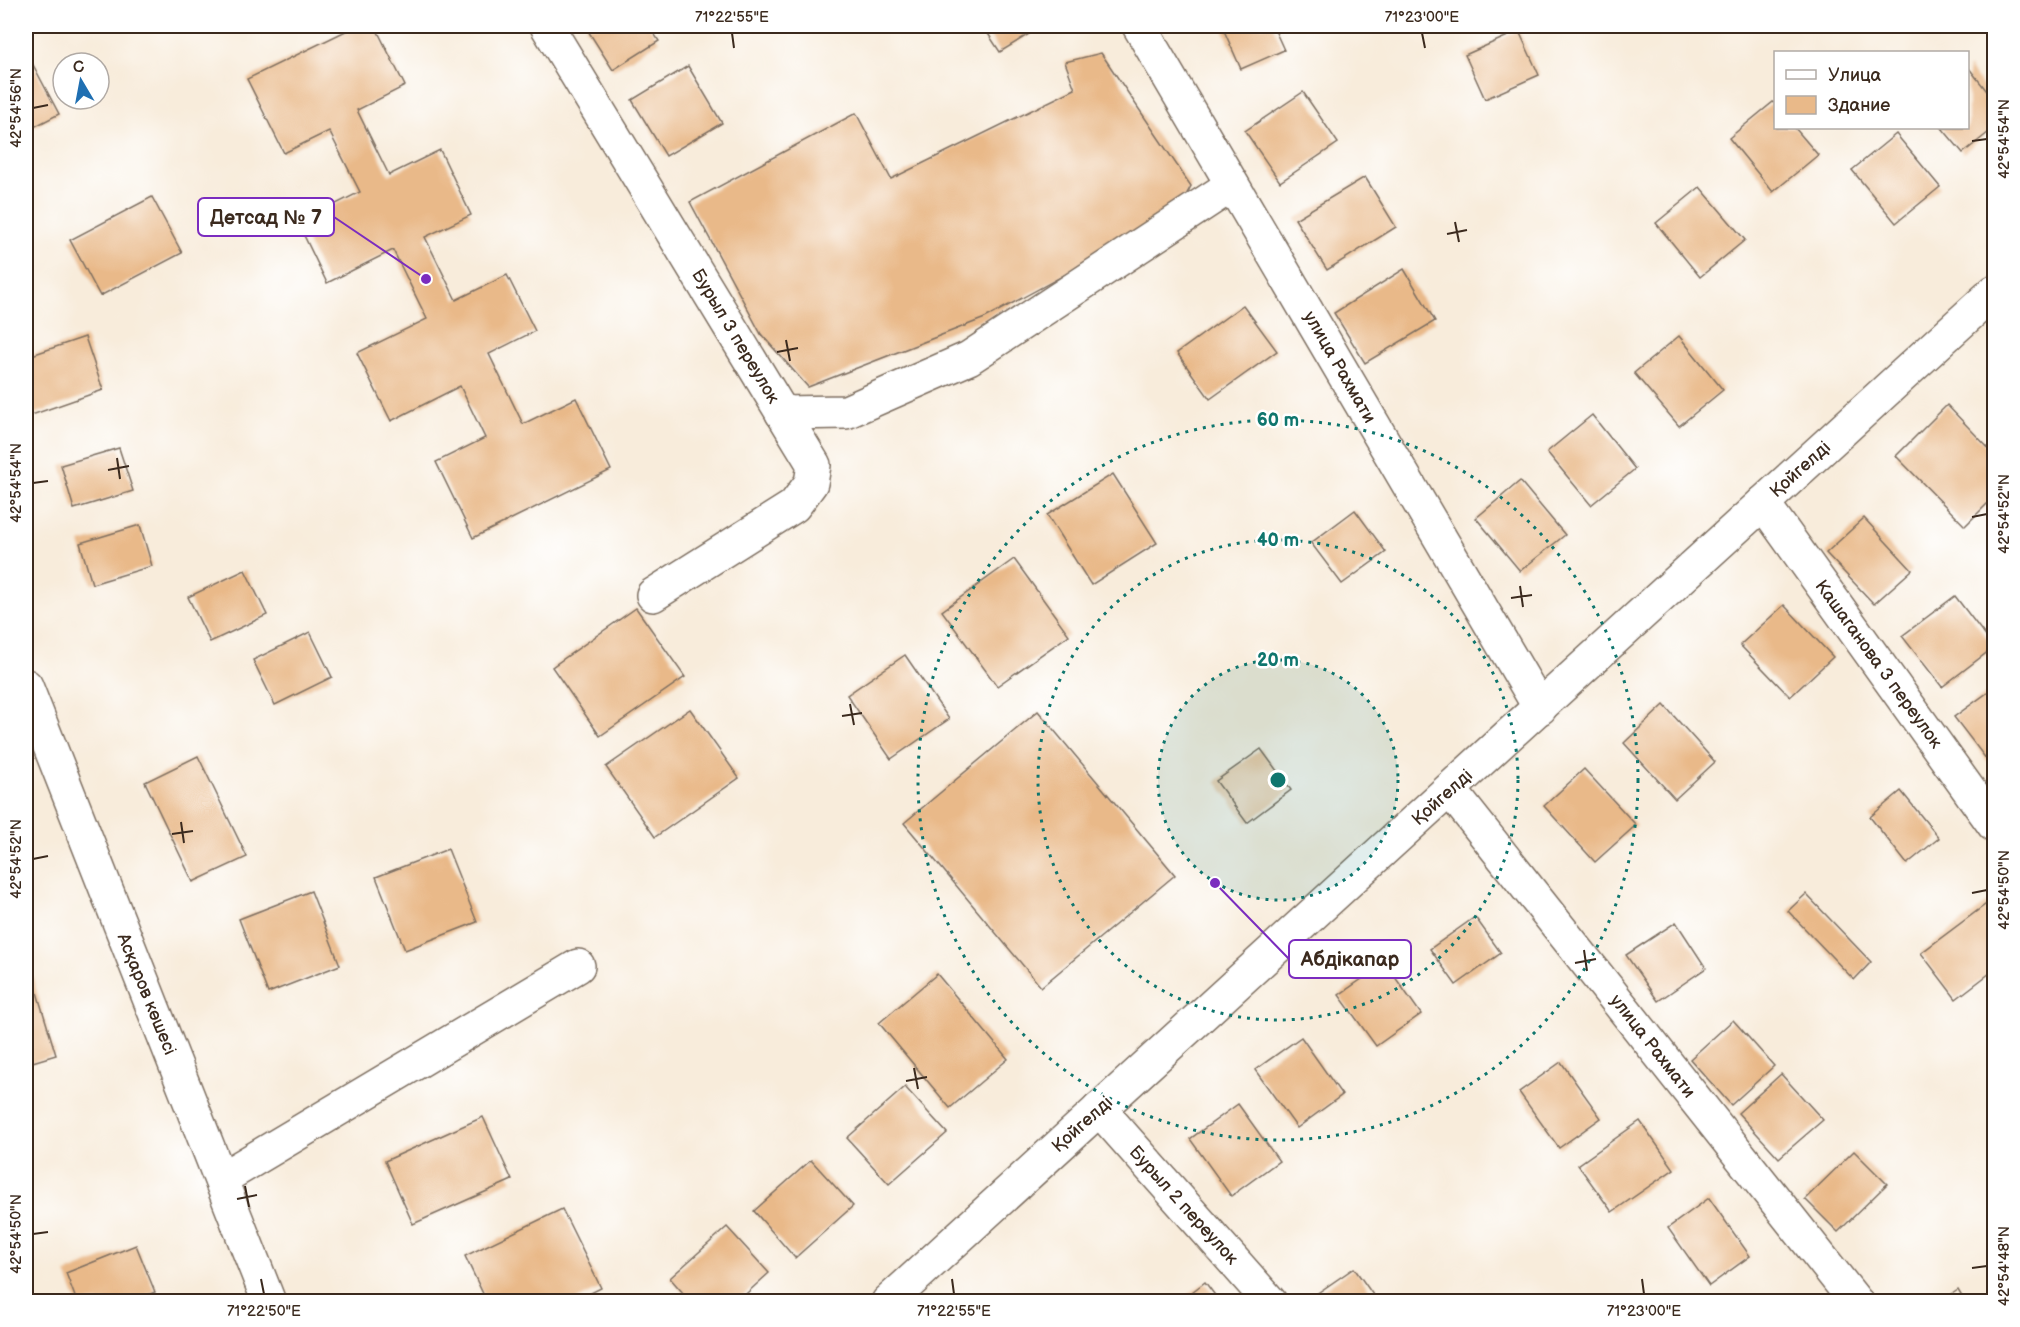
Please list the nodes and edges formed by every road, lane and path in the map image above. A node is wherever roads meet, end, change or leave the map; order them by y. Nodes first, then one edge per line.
1 (548, 26) edge
2 (1139, 26) edge
3 (1232, 184) junction
4 (1995, 292) edge
5 (782, 413) junction
6 (1763, 503) junction
7 (653, 595) dead end
8 (26, 686) edge
9 (1540, 708) junction
10 (1450, 790) junction
11 (1995, 825) edge
12 (578, 966) dead end
13 (1099, 1109) junction
14 (221, 1179) junction
15 (269, 1302) edge
16 (888, 1302) edge
17 (1270, 1302) edge
18 (1856, 1302) edge

1 - 5 street, Бурыл 3 переулок
2 - 3 street, улица Рахмати
3 - 5 street
3 - 9 street, улица Рахмати
4 - 6 street, Қойгелді
5 - 7 street, Бурыл 3 переулок
6 - 9 street, Қойгелді
6 - 11 street, Кашаганова 3 переулок
8 - 14 street, Асқаров көшесі
9 - 10 street, Қойгелді
10 - 13 street, Қойгелді
10 - 18 street, улица Рахмати
12 - 14 street
13 - 16 street, Қойгелді
13 - 17 street, Бурыл 2 переулок
14 - 15 street, Асқаров көшесі

